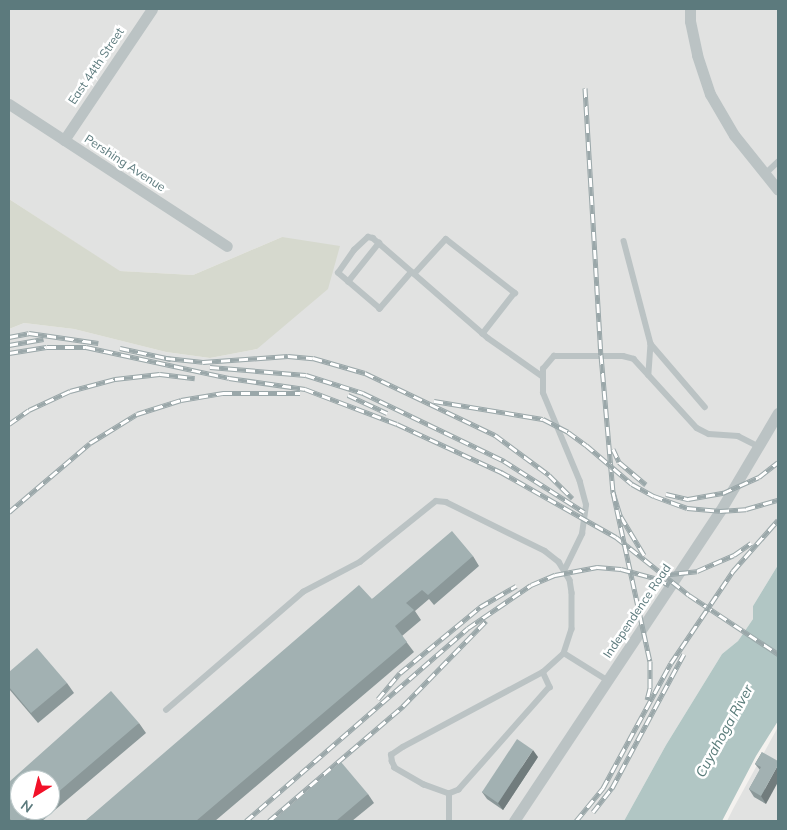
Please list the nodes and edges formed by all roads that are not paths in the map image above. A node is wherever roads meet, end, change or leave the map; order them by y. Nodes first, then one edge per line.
1 (152, 9) edge
2 (690, 9) edge
3 (9, 104) edge
4 (64, 140) junction
5 (778, 162) edge
6 (765, 174) junction
7 (778, 190) edge
8 (624, 241) dead end
9 (379, 243) junction
10 (227, 246) dead end
11 (413, 273) junction
12 (348, 282) junction
13 (483, 334) junction
14 (651, 344) junction
15 (649, 374) junction
16 (542, 376) junction
17 (705, 407) dead end
18 (778, 413) edge
19 (758, 446) junction
20 (565, 569) junction
21 (564, 653) junction
22 (542, 672) junction
23 (607, 680) junction
24 (166, 710) dead end
25 (450, 794) junction
26 (449, 821) edge
27 (514, 821) edge

1 - 4 street, East 44th Street
2 - 6 street
3 - 4 street, Pershing Avenue
4 - 10 street, Pershing Avenue
5 - 6 lane
6 - 7 street
8 - 14 lane
9 - 11 lane
9 - 12 lane
9 - 12 lane
11 - 12 lane
11 - 13 lane
11 - 13 lane
13 - 16 lane
14 - 15 lane
14 - 17 lane
15 - 16 lane
15 - 19 lane
16 - 20 lane
18 - 19 street, Independence Road
19 - 23 street, Independence Road
20 - 21 lane
20 - 24 lane
21 - 22 lane
21 - 23 lane
22 - 25 lane
22 - 25 lane
23 - 27 street, Independence Road
25 - 26 lane

